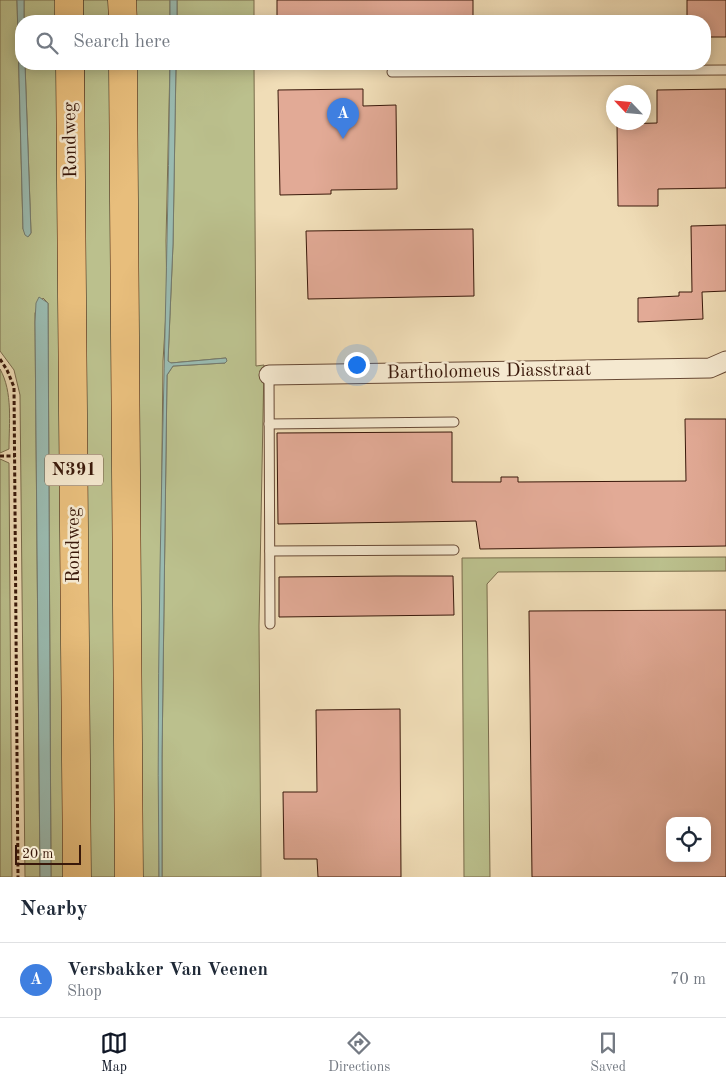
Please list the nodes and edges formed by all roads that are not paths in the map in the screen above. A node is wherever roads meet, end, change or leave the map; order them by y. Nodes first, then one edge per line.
1 (69, 0) edge
2 (122, 0) edge
3 (69, 15) edge
4 (123, 15) edge
5 (70, 70) edge
6 (123, 70) edge
7 (726, 70) edge
8 (392, 72) dead end
9 (726, 361) edge
10 (269, 375) joint
11 (454, 422) dead end
12 (269, 424) junction
13 (454, 550) dead end
14 (270, 551) junction
15 (270, 624) dead end
16 (77, 877) edge
17 (130, 877) edge

1 - 3 main road
2 - 4 main road
5 - 16 main road, Rondweg / N391
6 - 17 main road, N391
7 - 8 lane
9 - 10 street, Bartholomeus Diasstraat
10 - 12 lane, Bartholomeus Diasstraat
11 - 12 lane
12 - 14 lane, Bartholomeus Diasstraat
13 - 14 lane
14 - 15 lane, Bartholomeus Diasstraat

